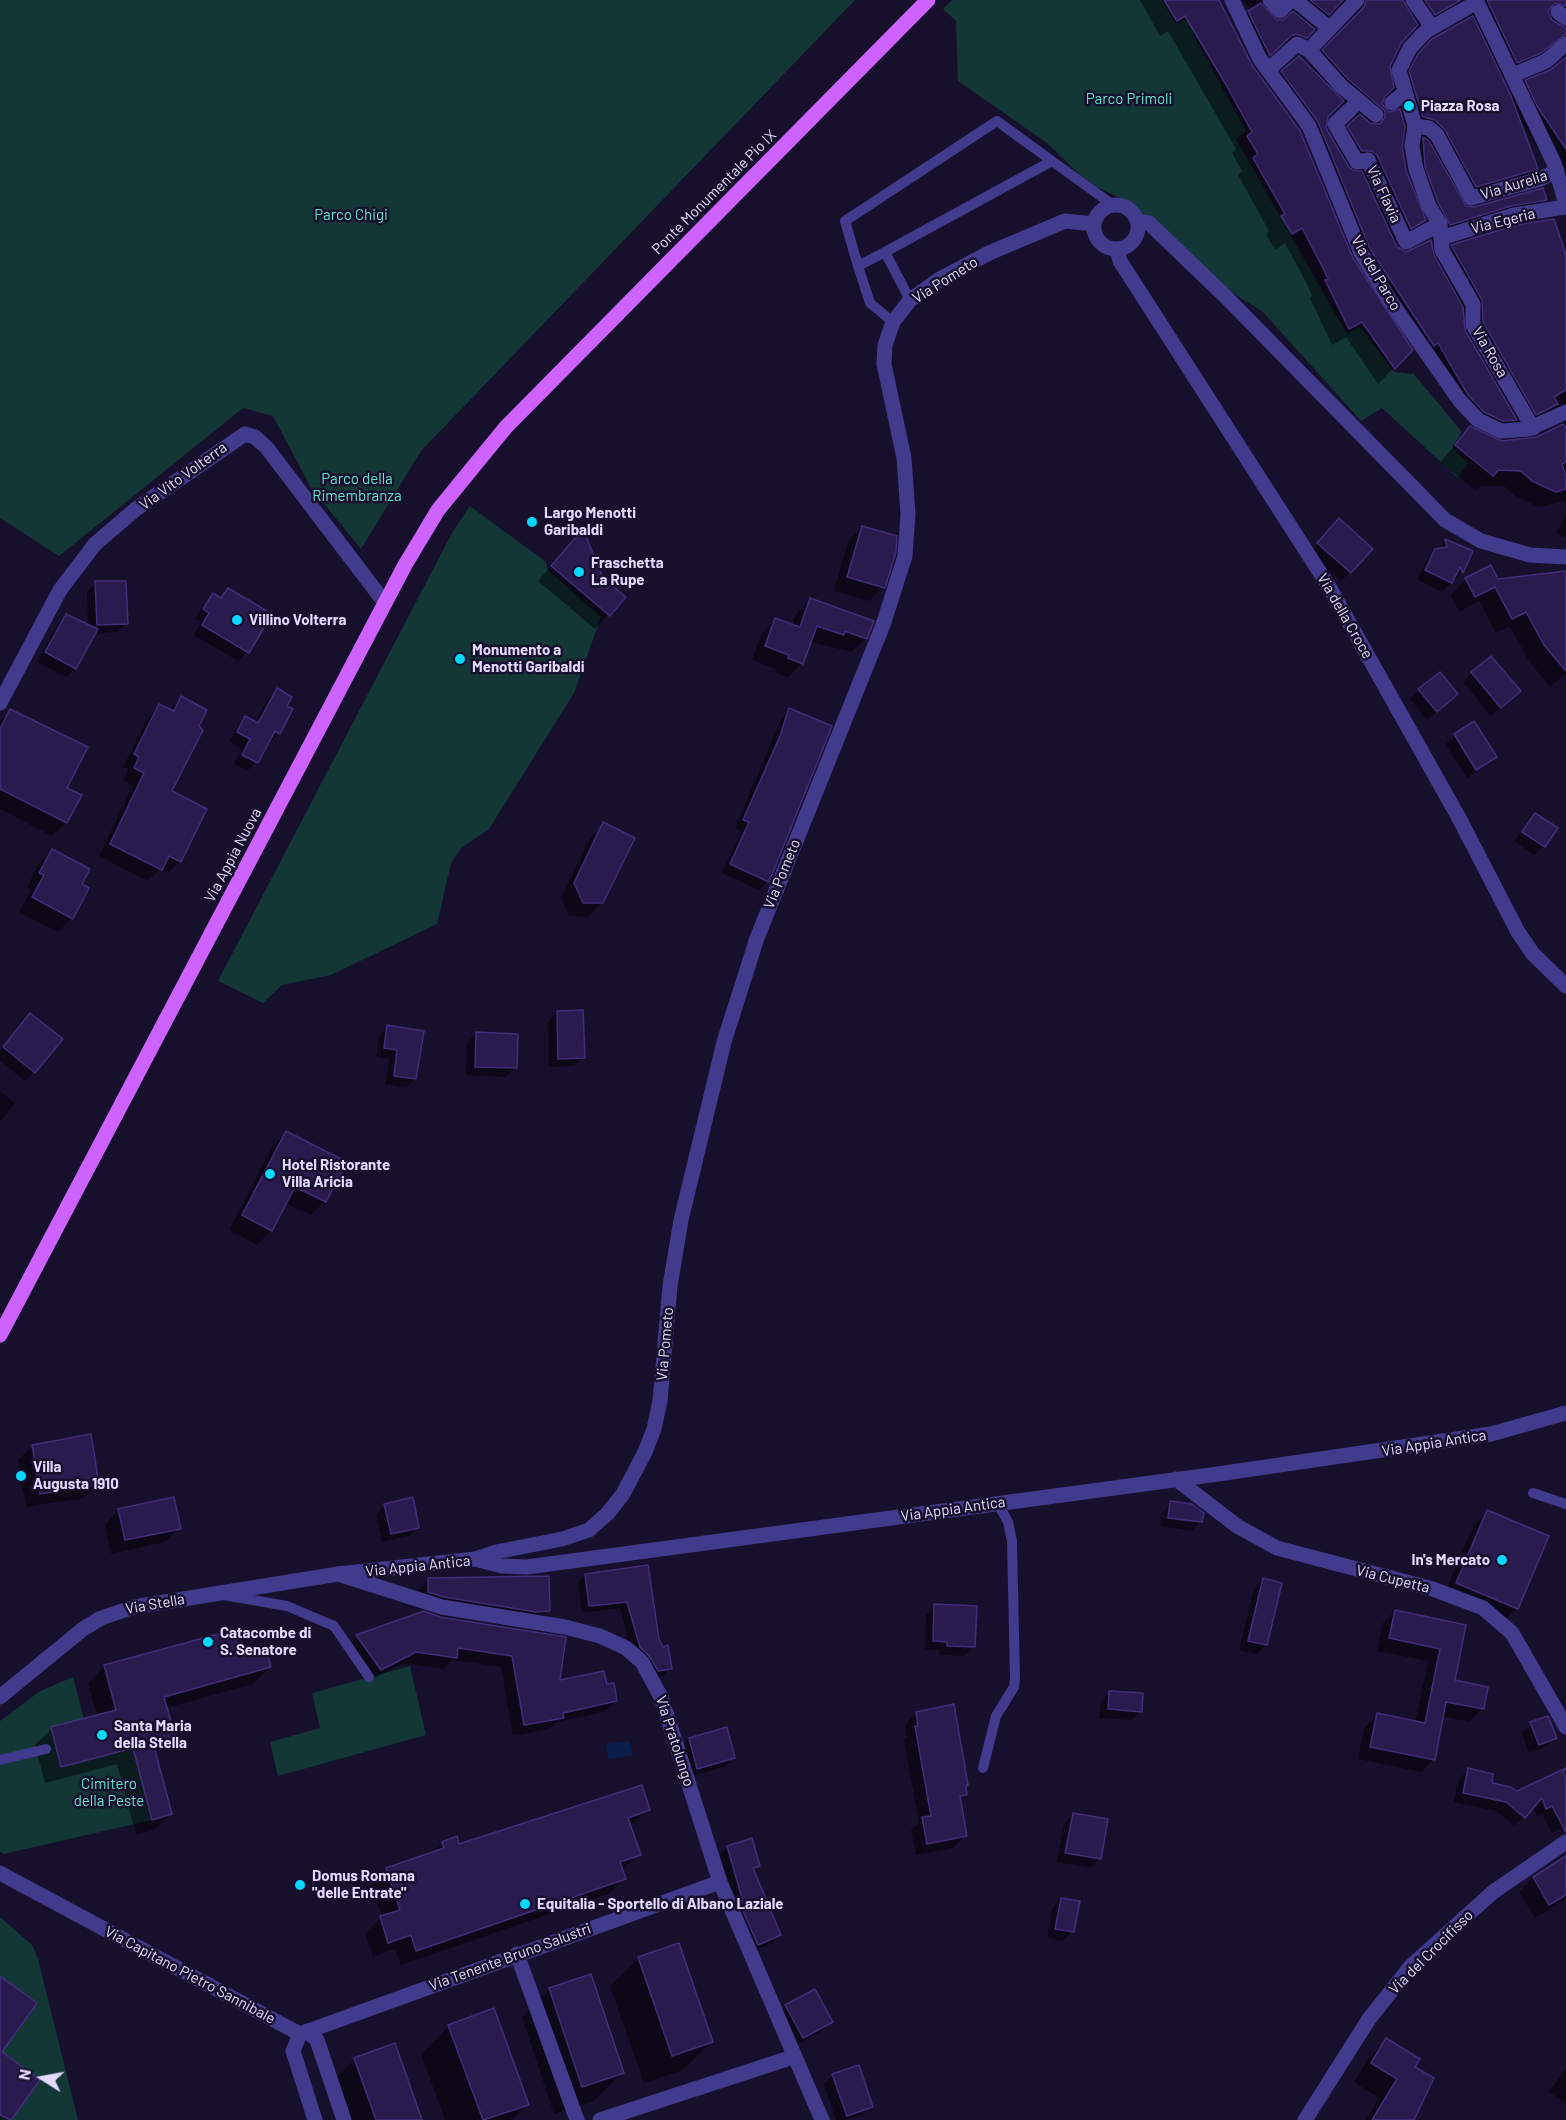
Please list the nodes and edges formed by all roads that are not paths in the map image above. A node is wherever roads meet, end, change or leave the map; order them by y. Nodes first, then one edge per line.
1 (928, 0) edge
2 (1232, 0) edge
3 (1270, 0) edge
4 (1293, 0) edge
5 (1357, 0) edge
6 (1413, 0) edge
7 (1476, 1) edge
8 (1432, 27) junction
9 (1329, 28) junction
10 (1566, 44) edge
11 (1309, 50) junction
12 (1268, 70) junction
13 (1513, 75) junction
14 (1405, 92) junction
15 (1359, 101) junction
16 (1392, 103) dead end
17 (1376, 115) dead end
18 (1415, 126) junction
19 (1052, 161) junction
20 (1557, 171) junction
21 (1113, 205) junction
22 (1566, 206) edge
23 (1137, 221) junction
24 (1094, 224) junction
25 (1441, 231) junction
26 (1117, 249) junction
27 (885, 252) junction
28 (858, 266) junction
29 (910, 300) junction
30 (893, 322) junction
31 (524, 409) joint
32 (1566, 411) edge
33 (1533, 428) junction
34 (1566, 557) edge
35 (385, 603) junction
36 (0, 703) edge
37 (1566, 986) edge
38 (0, 1335) edge
39 (1566, 1413) edge
40 (1176, 1479) junction
41 (1533, 1493) dead end
42 (997, 1502) junction
43 (1566, 1504) edge
44 (475, 1559) junction
45 (338, 1574) junction
46 (215, 1594) junction
47 (369, 1677) dead end
48 (0, 1696) edge
49 (1566, 1727) edge
50 (46, 1749) dead end
51 (0, 1760) edge
52 (983, 1768) dead end
53 (1566, 1842) edge
54 (0, 1873) edge
55 (720, 1882) junction
56 (517, 1954) junction
57 (304, 2032) junction
58 (793, 2057) junction
59 (315, 2120) edge
60 (344, 2120) edge
61 (577, 2120) edge
62 (600, 2120) edge
63 (822, 2120) edge
64 (1305, 2120) edge

1 - 31 main road, Ponte Monumentale Pio IX
2 - 12 street, Via del Parco
3 - 4 street
4 - 9 street
5 - 9 street
6 - 8 street
7 - 8 street, Via Rosa
7 - 13 street
8 - 14 street, Via Rosa
9 - 11 street
10 - 13 street
11 - 12 street
11 - 15 street
12 - 33 street, Via del Parco
13 - 20 street
14 - 16 street
14 - 18 street, Via Rosa
15 - 17 street
15 - 25 street, Via Flavia
18 - 20 street, Via Aurelia
18 - 25 street, Via Rosa
19 - 21 lane
19 - 27 lane
19 - 28 lane
20 - 22 street
21 - 23 street
21 - 24 street
22 - 25 street, Via Egeria
23 - 26 street
23 - 34 street
24 - 26 street
24 - 29 street, Via Pometo
25 - 33 street, Via Rosa
26 - 37 street, Via della Croce
27 - 28 lane
27 - 29 lane
28 - 30 lane
29 - 30 street, Via Pometo
30 - 44 street, Via Pometo
31 - 35 main road, Via Appia Nuova
32 - 33 street, Via del Parco
35 - 36 street, Via Vito Volterra
35 - 38 main road, Via Appia Nuova
39 - 40 street, Via Appia Antica
40 - 42 street, Via Appia Antica
40 - 49 street, Via Cupetta
41 - 43 lane
42 - 44 street, Via Appia Antica
42 - 52 lane
44 - 45 street, Via Appia Antica
45 - 46 street, Via Stella
45 - 55 street, Via Pratolungo
46 - 47 lane
46 - 48 street, Via Stella
50 - 51 lane
53 - 64 street, Via del Crocifisso
54 - 57 street, Via Capitano Pietro Sannibale
55 - 56 street, Via Tenente Bruno Salustri
55 - 58 street, Via Pratolungo
56 - 57 street, Via Tenente Bruno Salustri
56 - 61 street
57 - 59 street
57 - 60 street, Via Capitano Pietro Sannibale
58 - 62 street
58 - 63 street, Via Pratolungo

